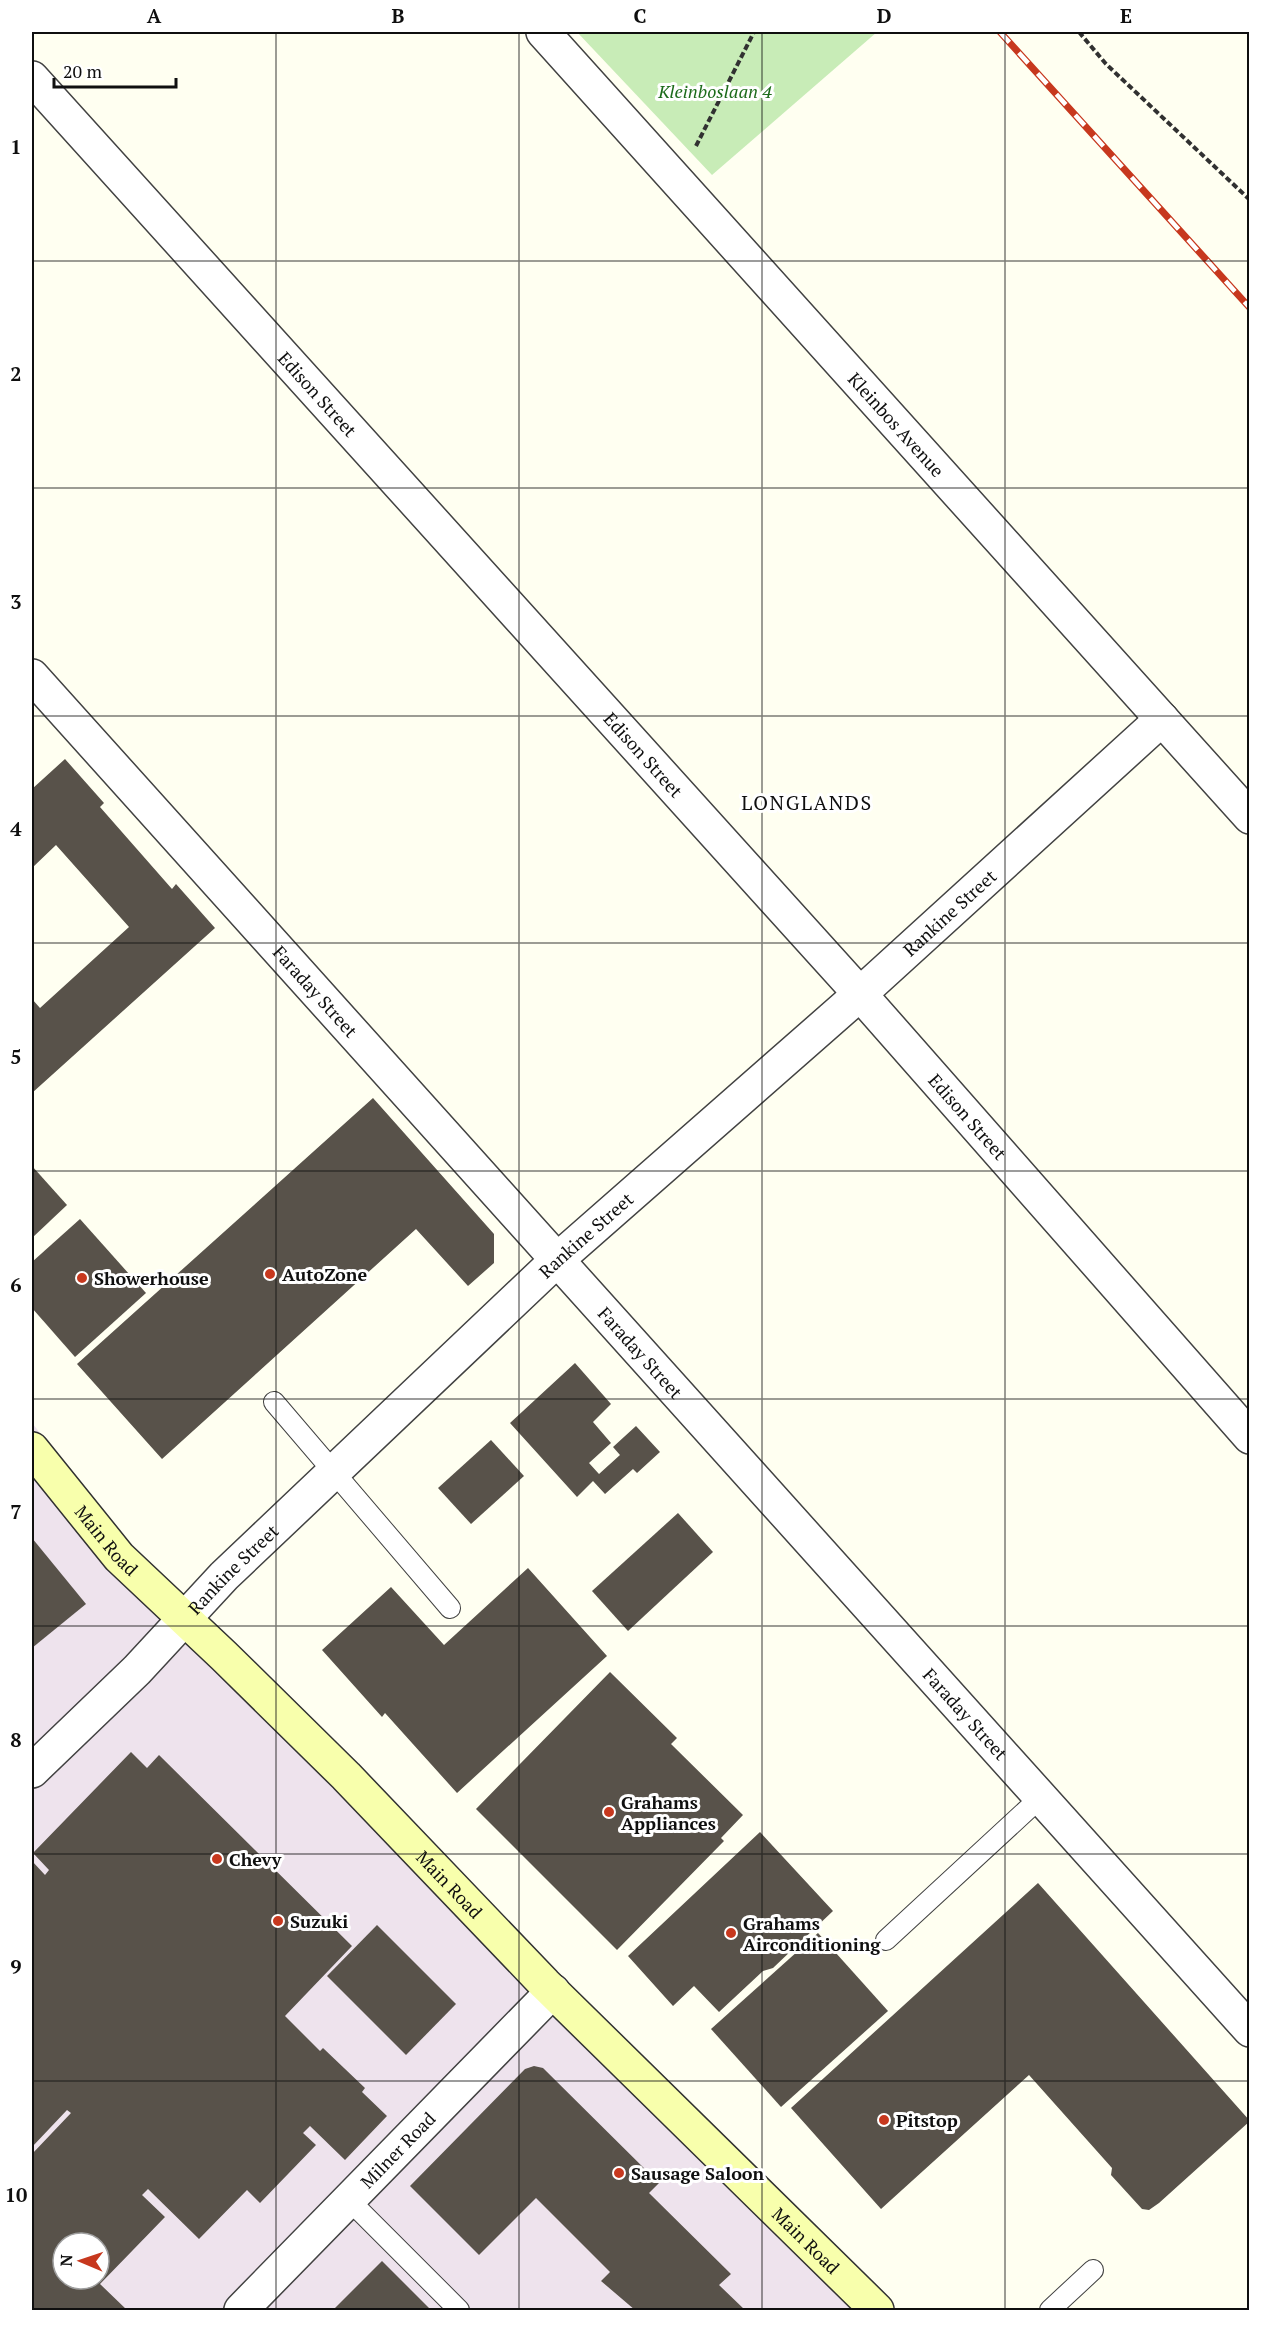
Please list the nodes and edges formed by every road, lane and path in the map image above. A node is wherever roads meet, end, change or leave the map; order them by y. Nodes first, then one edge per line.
1 (543, 32) edge
2 (754, 32) edge
3 (1079, 32) edge
4 (32, 78) edge
5 (678, 181) junction
6 (1250, 200) edge
7 (32, 676) edge
8 (1162, 719) junction
9 (1250, 817) edge
10 (860, 994) junction
11 (557, 1260) junction
12 (274, 1402) dead end
13 (1250, 1437) edge
14 (32, 1449) edge
15 (335, 1471) junction
16 (450, 1608) dead end
17 (185, 1619) junction
18 (32, 1772) edge
19 (1041, 1797) junction
20 (886, 1940) dead end
21 (553, 1991) junction
22 (1250, 2030) edge
23 (349, 2200) junction
24 (1093, 2270) dead end
25 (241, 2310) edge
26 (459, 2310) edge
27 (877, 2310) edge
28 (1050, 2310) edge

1 - 5 street, Kleinbos Avenue
2 - 5 path
3 - 6 path
4 - 10 street, Edison Street
5 - 8 street, Kleinbos Avenue
7 - 11 street, Faraday Street
8 - 9 street, Kleinbos Avenue
8 - 10 street, Rankine Street
10 - 11 street, Rankine Street
10 - 13 street, Edison Street
11 - 15 street, Rankine Street
11 - 19 street, Faraday Street
12 - 15 lane
14 - 17 main road, Main Road
15 - 16 lane
15 - 17 street, Rankine Street
17 - 18 street, Rankine Street
17 - 21 main road, Main Road
19 - 20 lane
19 - 22 street, Faraday Street
21 - 23 street, Milner Road
21 - 27 main road, Main Road
23 - 25 street, Milner Road
23 - 26 lane
24 - 28 lane

